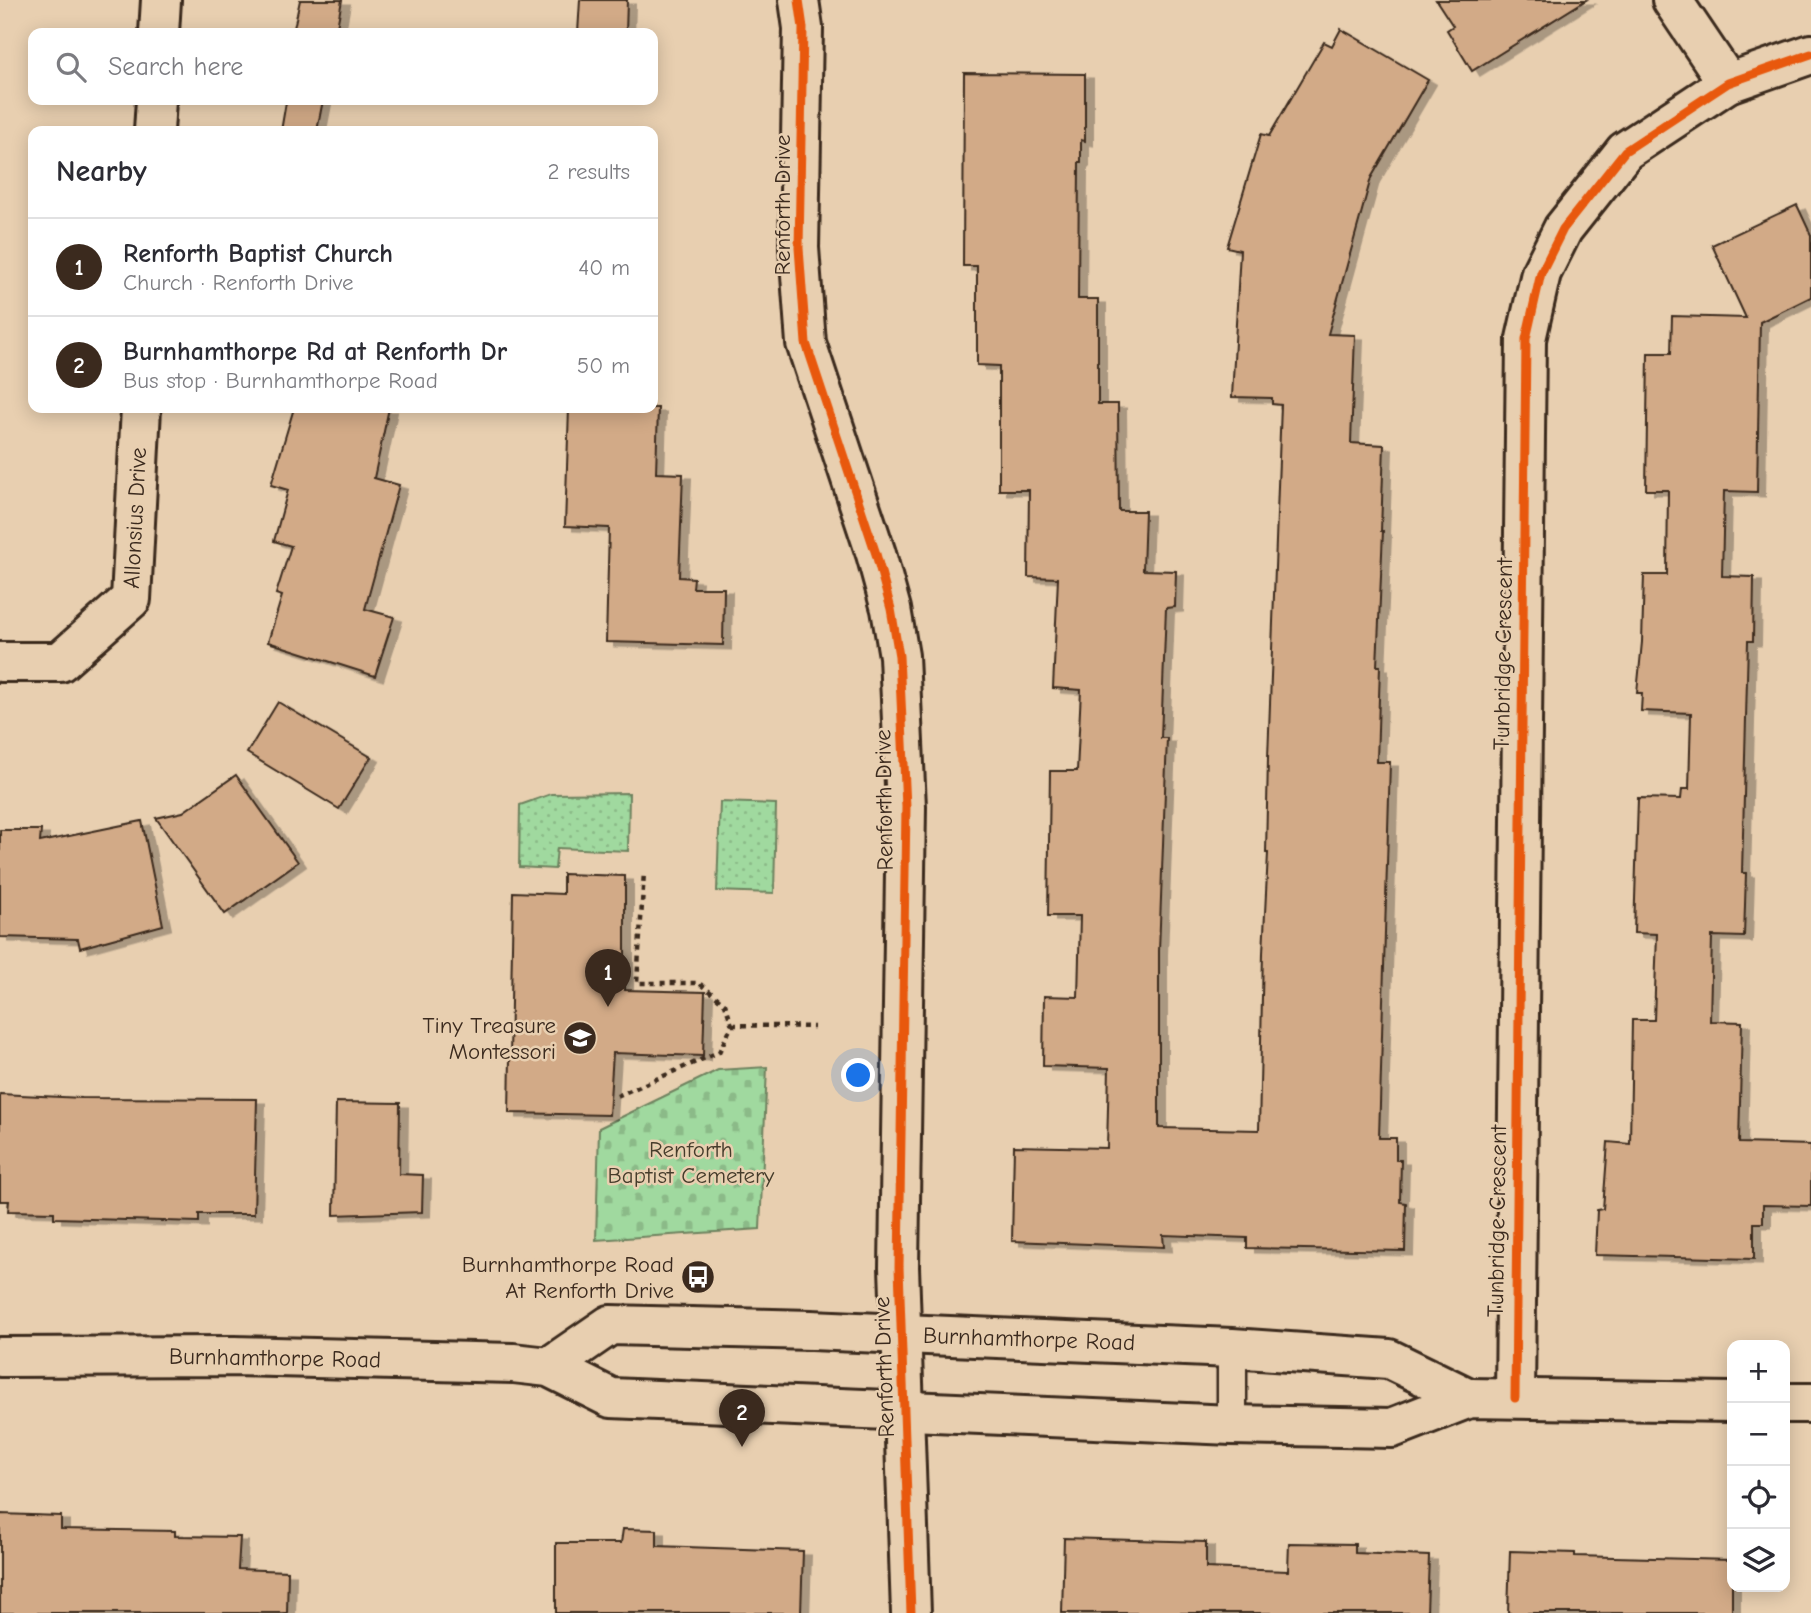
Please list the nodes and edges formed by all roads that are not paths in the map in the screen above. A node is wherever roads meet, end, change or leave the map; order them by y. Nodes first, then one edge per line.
1 (161, 0) edge
2 (799, 0) edge
3 (1672, 0) edge
4 (159, 28) edge
5 (1811, 54) edge
6 (1728, 83) junction
7 (156, 105) edge
8 (154, 126) edge
9 (141, 413) edge
10 (0, 662) edge
11 (902, 1334) junction
12 (1232, 1348) junction
13 (0, 1357) edge
14 (550, 1367) junction
15 (1469, 1398) junction
16 (1514, 1398) junction
17 (1727, 1402) edge
18 (1790, 1403) edge
19 (1811, 1404) edge
20 (905, 1411) junction
21 (1232, 1424) junction
22 (911, 1613) edge

1 - 4 street
2 - 11 street, Renforth Drive
3 - 6 street
5 - 6 street, Tunbridge Crescent
6 - 16 street, Tunbridge Crescent
7 - 8 street
9 - 10 street, Allonsius Drive
11 - 12 street, Burnhamthorpe Road
11 - 14 street, Burnhamthorpe Road
11 - 20 street, Renforth Drive
12 - 15 street, Burnhamthorpe Road
12 - 21 lane
13 - 14 street, Burnhamthorpe Road
14 - 20 street, Burnhamthorpe Road
15 - 16 street, Burnhamthorpe Road
15 - 21 street, Burnhamthorpe Road
16 - 17 street, Burnhamthorpe Road
18 - 19 street
20 - 21 street, Burnhamthorpe Road
20 - 22 street, Renforth Drive

